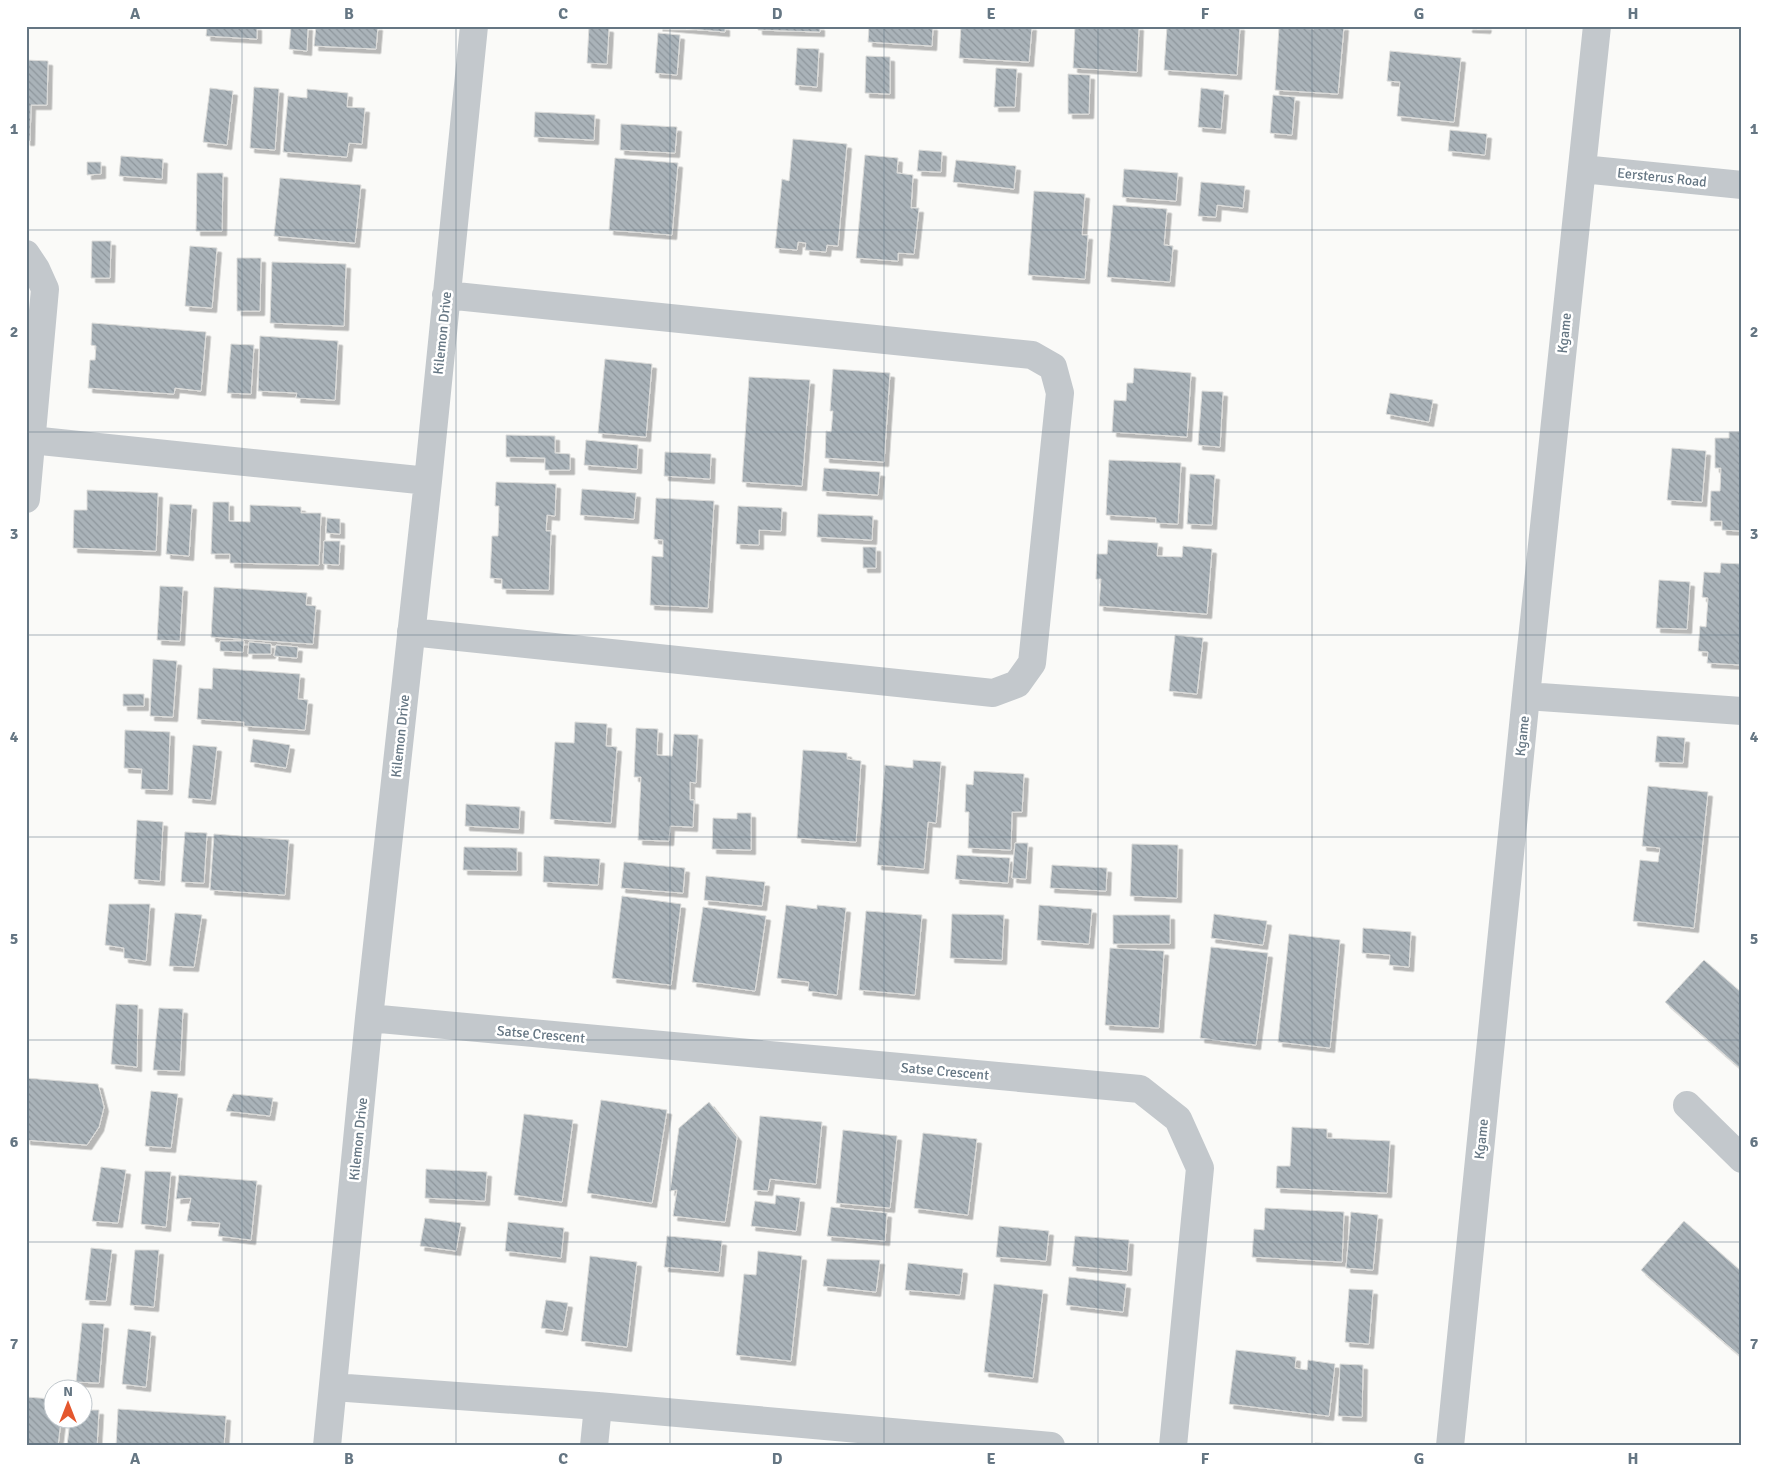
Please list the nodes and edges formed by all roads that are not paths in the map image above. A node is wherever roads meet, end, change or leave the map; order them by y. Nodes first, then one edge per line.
1 (474, 26) edge
2 (1597, 26) edge
3 (1582, 169) junction
4 (1742, 185) edge
5 (26, 254) edge
6 (446, 295) junction
7 (31, 440) junction
8 (428, 481) junction
9 (26, 499) edge
10 (411, 632) junction
11 (1526, 696) junction
12 (1742, 711) edge
13 (370, 1018) junction
14 (1687, 1105) dead end
15 (1742, 1158) edge
16 (333, 1387) junction
17 (598, 1406) junction
18 (327, 1446) edge
19 (594, 1446) edge
20 (1051, 1446) edge
21 (1173, 1446) edge
22 (1450, 1446) edge

1 - 6 street, Kilemon Drive
2 - 3 street, Kgame
3 - 4 street, Eersterus Road
3 - 11 street, Kgame
5 - 7 street
6 - 8 street, Kilemon Drive
6 - 10 street
7 - 8 street
7 - 9 street
8 - 10 street, Kilemon Drive
10 - 13 street, Kilemon Drive
11 - 12 street
11 - 22 street, Kgame
13 - 16 street, Kilemon Drive
13 - 21 street, Satse Crescent
14 - 15 street
16 - 17 street
16 - 18 street, Kilemon Drive
17 - 19 street
17 - 20 street

